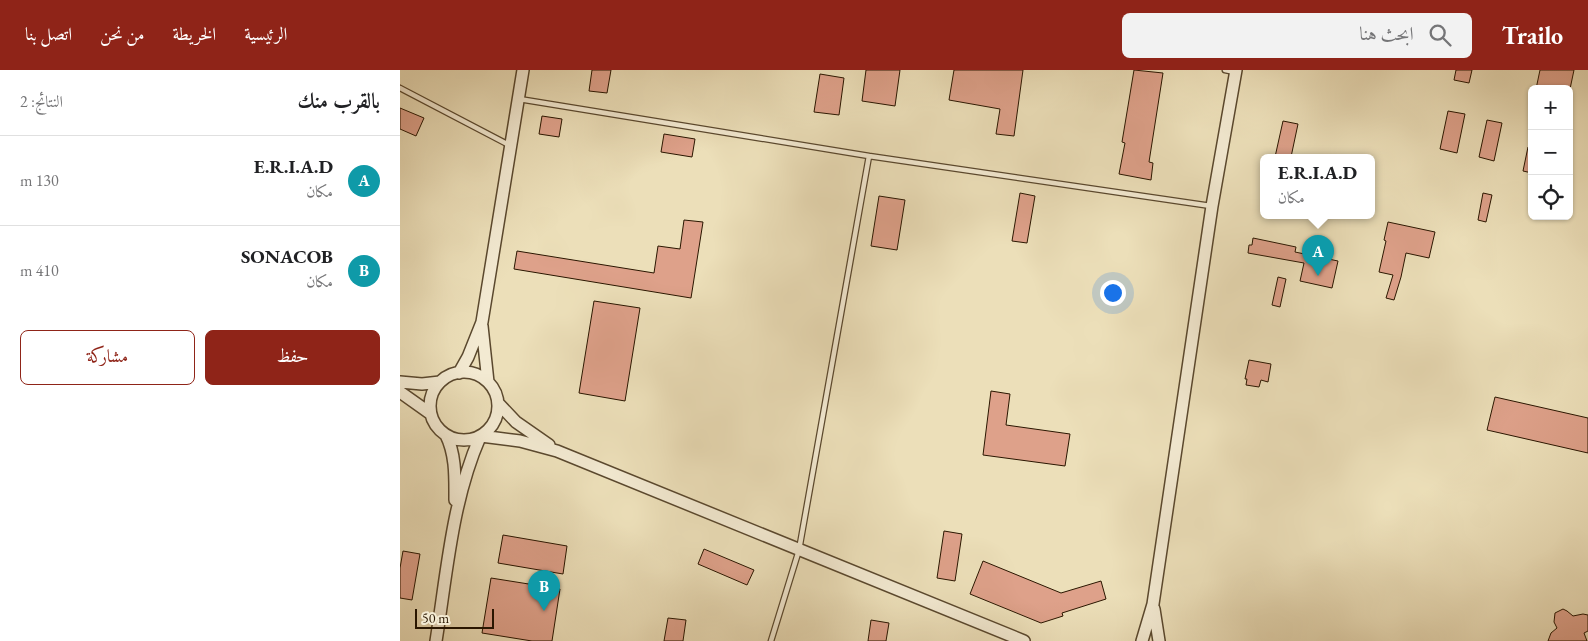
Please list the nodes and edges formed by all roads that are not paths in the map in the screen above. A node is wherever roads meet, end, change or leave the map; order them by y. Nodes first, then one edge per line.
1 (523, 70) edge
2 (1232, 71) edge
3 (400, 88) edge
4 (519, 99) junction
5 (512, 146) junction
6 (869, 156) junction
7 (1212, 206) junction
8 (482, 322) junction
9 (459, 372) junction
10 (400, 382) edge
11 (440, 382) junction
12 (488, 382) junction
13 (400, 392) edge
14 (498, 403) junction
15 (431, 414) junction
16 (446, 435) junction
17 (480, 437) junction
18 (557, 450) junction
19 (456, 512) junction
20 (799, 550) junction
21 (1153, 604) junction
22 (436, 641) edge
23 (771, 641) edge
24 (1024, 641) edge
25 (1142, 641) edge
26 (1159, 641) edge

1 - 4 street
2 - 7 street
3 - 5 lane
4 - 5 street
4 - 6 lane
5 - 8 street
6 - 7 lane
6 - 20 lane
7 - 21 street
8 - 9 street
8 - 12 street
9 - 11 street
9 - 12 street
10 - 11 street
11 - 15 street
12 - 14 street
13 - 15 street
14 - 17 street
14 - 18 street
15 - 16 street
16 - 17 street
16 - 19 street
17 - 18 street
17 - 19 street
18 - 20 street
19 - 22 street
20 - 23 lane
20 - 24 street
21 - 25 street
21 - 26 street

